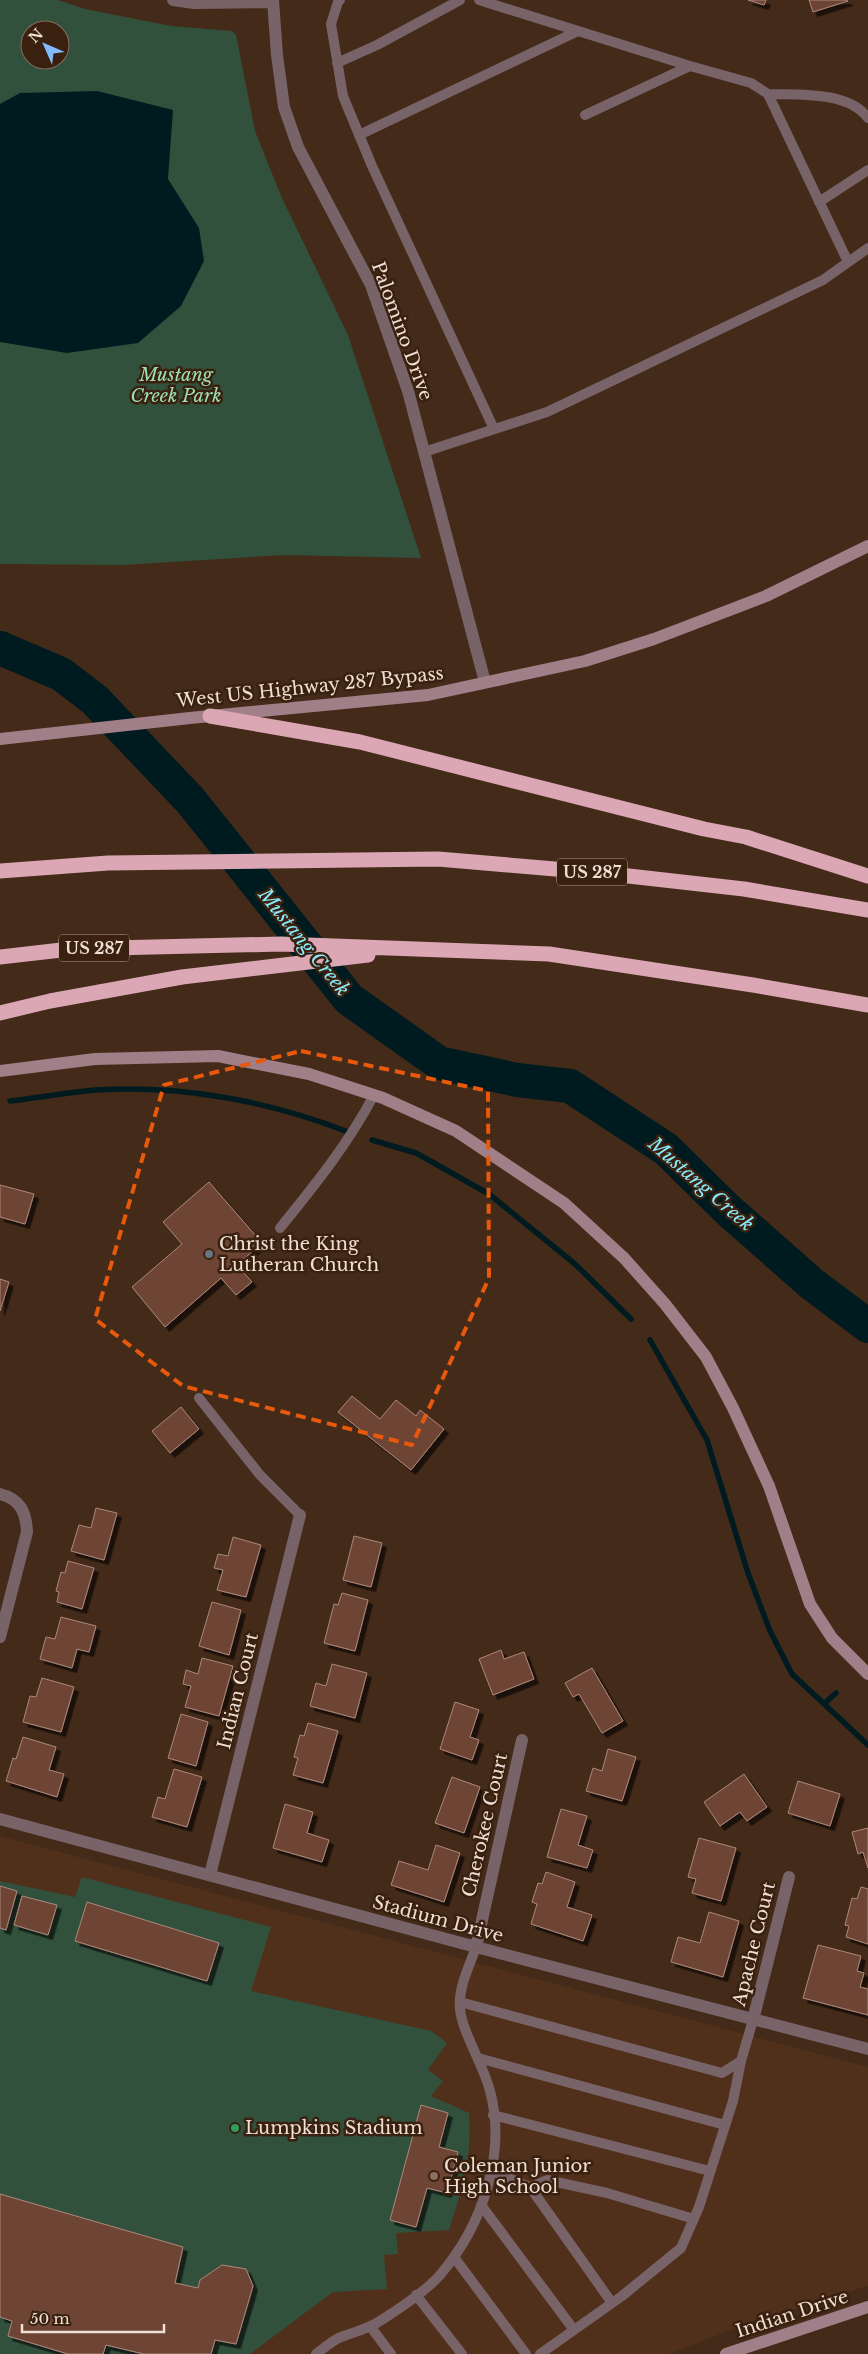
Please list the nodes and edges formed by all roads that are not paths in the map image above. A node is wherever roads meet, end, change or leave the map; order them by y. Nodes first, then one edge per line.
1 (174, 0) edge
2 (340, 0) edge
3 (460, 0) edge
4 (479, 0) edge
5 (273, 1) edge
6 (578, 31) junction
7 (337, 63) junction
8 (690, 66) junction
9 (768, 94) junction
10 (585, 115) dead end
11 (868, 118) edge
12 (359, 135) junction
13 (868, 170) edge
14 (819, 202) junction
15 (868, 248) edge
16 (848, 262) junction
17 (494, 429) junction
18 (424, 452) junction
19 (868, 546) edge
20 (485, 682) junction
21 (210, 716) junction
22 (0, 739) edge
23 (0, 871) edge
24 (868, 876) edge
25 (868, 910) edge
26 (407, 950) junction
27 (0, 957) edge
28 (868, 1005) edge
29 (0, 1013) edge
30 (0, 1072) edge
31 (374, 1095) junction
32 (280, 1228) dead end
33 (198, 1398) dead end
34 (0, 1494) edge
35 (300, 1515) joint
36 (0, 1637) edge
37 (868, 1674) edge
38 (522, 1740) dead end
39 (0, 1819) edge
40 (210, 1875) junction
41 (789, 1876) dead end
42 (476, 1947) junction
43 (460, 2002) junction
44 (753, 2020) junction
45 (868, 2049) edge
46 (478, 2058) junction
47 (742, 2061) junction
48 (493, 2115) junction
49 (725, 2125) junction
50 (492, 2171) junction
51 (710, 2171) junction
52 (530, 2187) junction
53 (481, 2205) junction
54 (694, 2219) junction
55 (454, 2257) junction
56 (416, 2295) junction
57 (612, 2302) junction
58 (868, 2307) edge
59 (370, 2326) junction
60 (574, 2330) junction
61 (316, 2354) edge
62 (391, 2354) edge
63 (462, 2354) edge
64 (526, 2354) edge
65 (540, 2354) edge
66 (726, 2354) edge

1 - 5 street
2 - 7 lane
3 - 7 lane
4 - 6 lane
5 - 18 street, Palomino Drive
6 - 8 lane
6 - 12 lane
7 - 12 lane
8 - 9 lane
8 - 10 lane
9 - 11 lane
9 - 14 lane
12 - 17 lane
13 - 14 lane
14 - 16 lane
15 - 16 lane
16 - 17 lane
17 - 18 lane
18 - 20 street, Palomino Drive
19 - 20 main road, West US Highway 287 Bypass
20 - 21 main road, West US Highway 287 Bypass
21 - 22 main road, West US Highway 287 Bypass
21 - 24 highway
23 - 25 highway, US 287
26 - 27 highway, US 287
26 - 28 highway, US 287
26 - 29 highway
30 - 31 main road
31 - 32 lane
31 - 37 main road
33 - 35 lane
34 - 36 street
35 - 40 street, Indian Court
38 - 42 street, Cherokee Court
39 - 40 street, Stadium Drive
40 - 42 street, Stadium Drive
41 - 44 street, Apache Court
42 - 43 lane
42 - 44 street, Stadium Drive
43 - 46 lane
43 - 47 lane
44 - 45 street, Stadium Drive
44 - 47 lane
46 - 48 lane
46 - 49 lane
47 - 49 lane
48 - 50 lane
48 - 51 lane
49 - 51 lane
50 - 52 lane
50 - 53 lane
51 - 54 lane
52 - 54 lane
52 - 57 lane
53 - 55 lane
53 - 60 lane
54 - 57 lane
55 - 56 lane
55 - 64 lane
56 - 59 lane
56 - 63 lane
57 - 60 lane
58 - 66 main road, Indian Drive
59 - 61 lane
59 - 62 lane
60 - 65 lane

